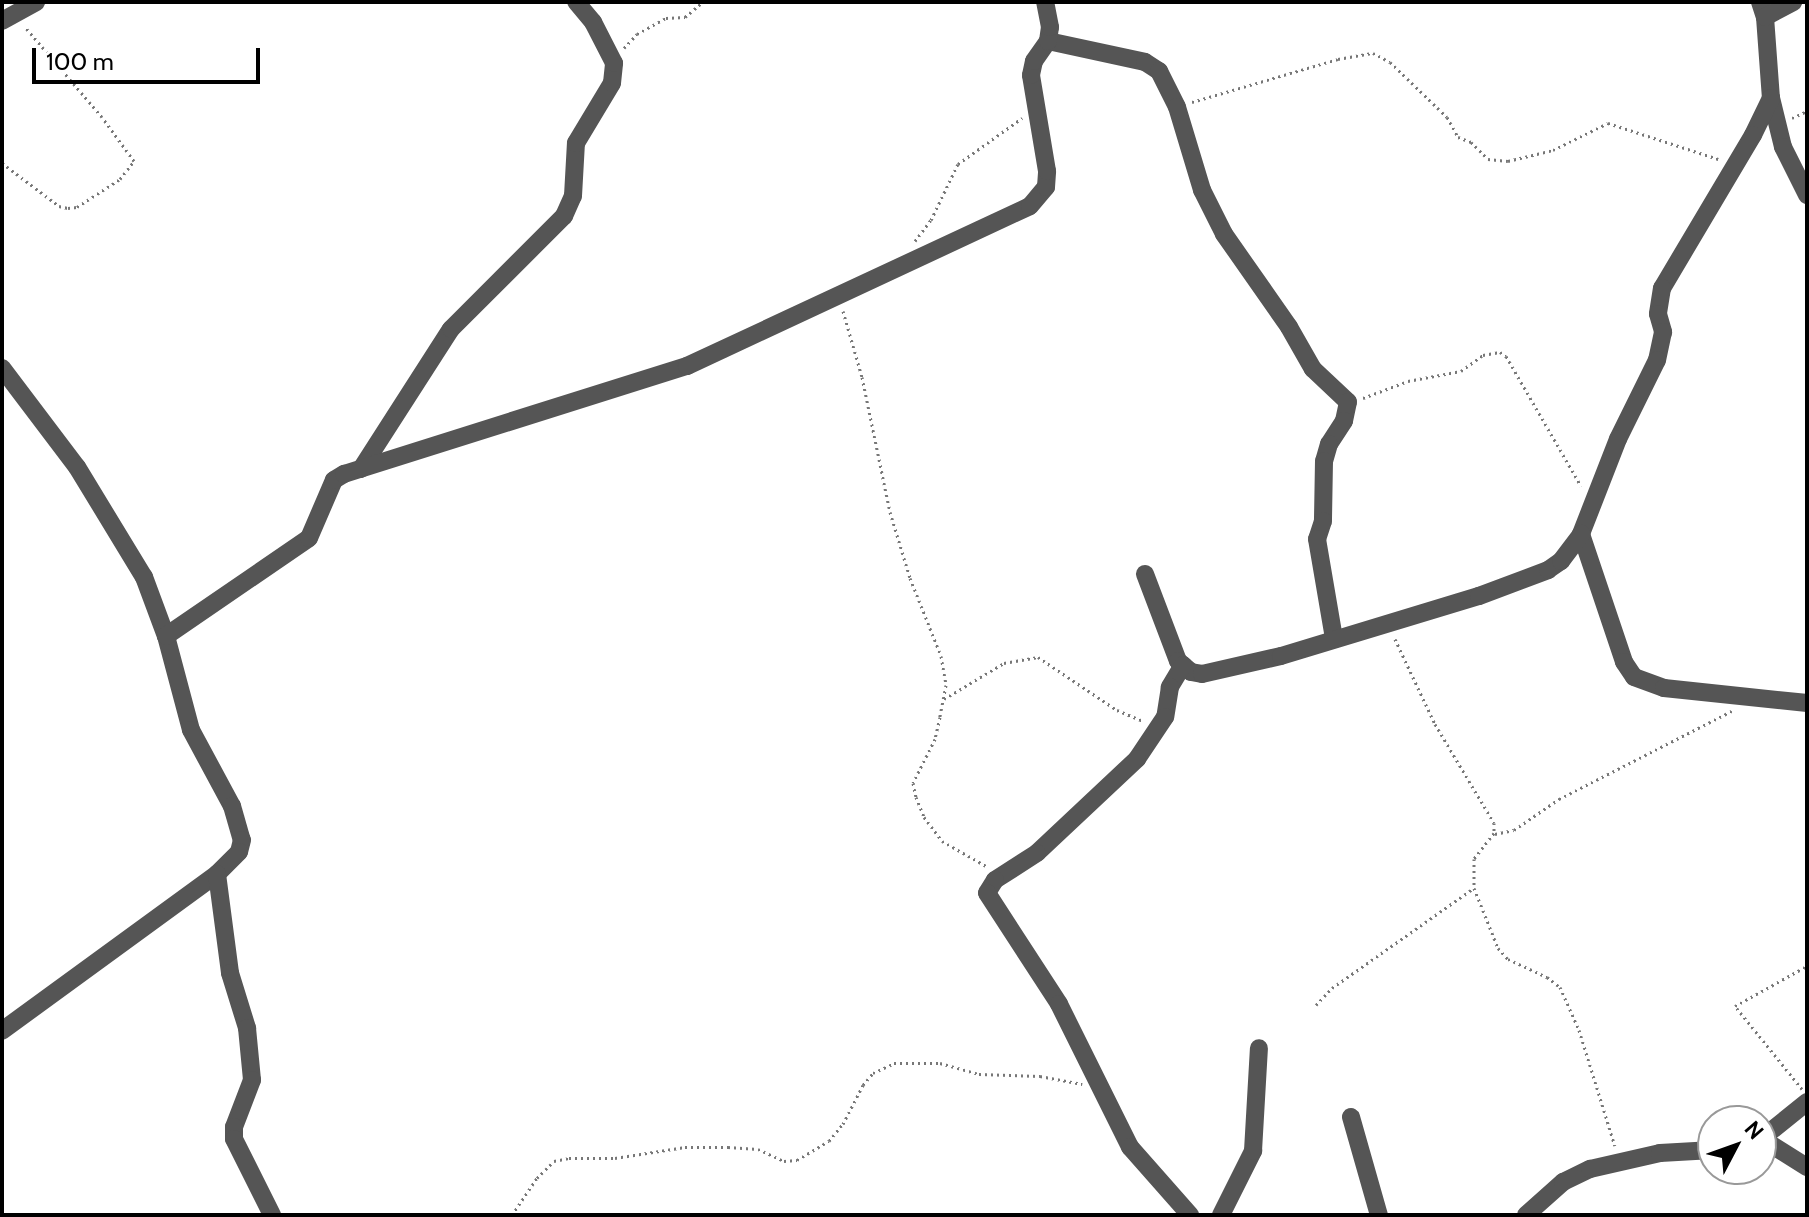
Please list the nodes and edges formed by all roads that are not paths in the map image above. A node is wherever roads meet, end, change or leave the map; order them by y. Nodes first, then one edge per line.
1 (36, 2) edge
2 (576, 2) edge
3 (1045, 2) edge
4 (1793, 2) edge
5 (1763, 9) edge
6 (8, 17) edge
7 (1048, 41) junction
8 (1771, 98) junction
9 (1807, 195) edge
10 (2, 368) edge
11 (361, 469) junction
12 (1581, 534) junction
13 (1145, 574) dead end
14 (166, 636) junction
15 (1334, 638) junction
16 (1183, 665) junction
17 (1807, 703) edge
18 (217, 874) junction
19 (2, 1031) edge
20 (1259, 1048) dead end
21 (1807, 1102) edge
22 (1351, 1117) dead end
23 (1777, 1127) edge
24 (1777, 1148) edge
25 (1697, 1151) edge
26 (1807, 1167) edge
27 (1525, 1214) edge
28 (272, 1215) edge
29 (1190, 1215) edge
30 (1221, 1215) edge
31 (1379, 1215) edge

1 - 6 street
2 - 11 street
3 - 7 street
4 - 5 street
5 - 8 street
7 - 11 street
7 - 15 street
8 - 9 street
8 - 12 street
10 - 14 street
11 - 14 street
12 - 15 street
12 - 17 street
13 - 16 street
14 - 18 street
15 - 16 street
16 - 29 street
18 - 19 street
18 - 28 street
20 - 30 street
21 - 23 street
22 - 31 street
24 - 26 street
25 - 27 street

